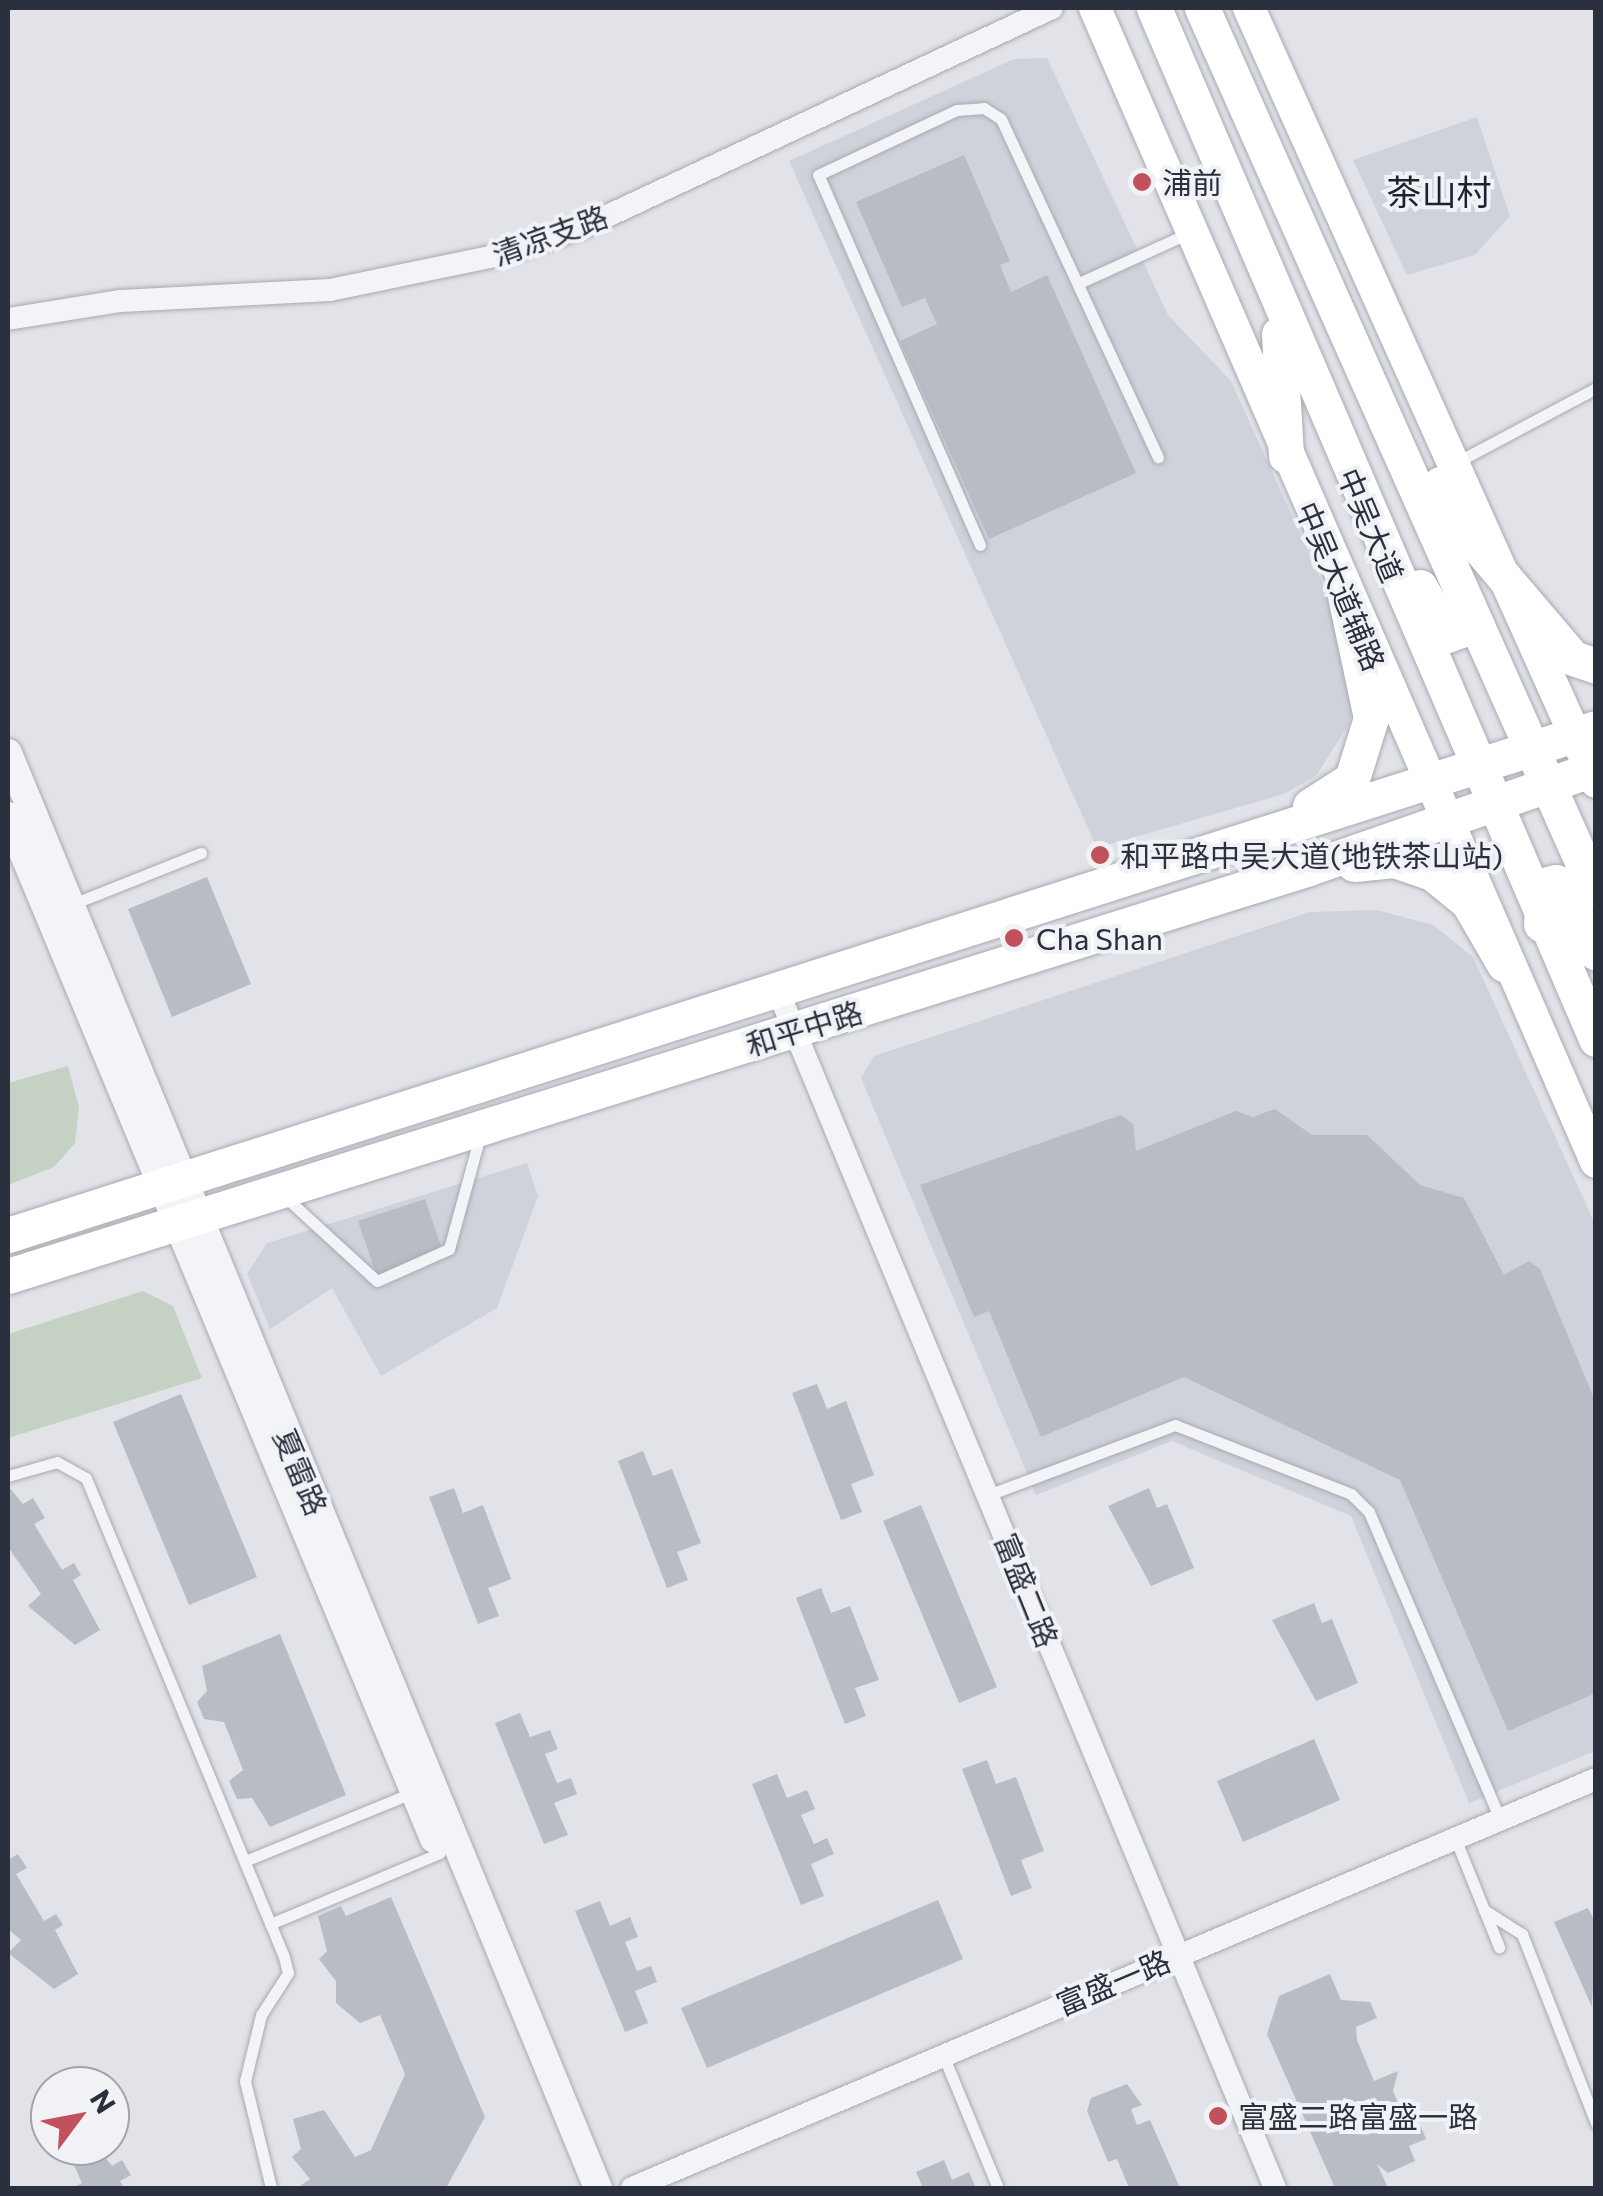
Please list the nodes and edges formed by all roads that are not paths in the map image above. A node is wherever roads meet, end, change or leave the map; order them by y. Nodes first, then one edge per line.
1 (1052, 8) edge
2 (1095, 8) edge
3 (1154, 8) edge
4 (1202, 8) edge
5 (1249, 8) edge
6 (1200, 129) junction
7 (1191, 232) junction
8 (1250, 242) junction
9 (1079, 283) junction
10 (1278, 308) junction
11 (1340, 318) junction
12 (8, 320) edge
13 (1596, 388) edge
14 (1386, 417) junction
15 (1286, 456) junction
16 (1158, 457) dead end
17 (1453, 464) junction
18 (980, 545) dead end
19 (1496, 560) junction
20 (1462, 587) junction
21 (1344, 596) junction
22 (1596, 666) edge
23 (1585, 731) edge
24 (1532, 748) junction
25 (8, 753) edge
26 (1474, 767) junction
27 (1594, 773) edge
28 (1425, 782) junction
29 (1548, 784) junction
30 (1490, 804) junction
31 (8, 816) edge
32 (1442, 821) junction
33 (1224, 846) junction
34 (200, 854) dead end
35 (1309, 868) junction
36 (1473, 892) junction
37 (1596, 893) edge
38 (68, 906) junction
39 (1542, 924) junction
40 (1596, 953) edge
41 (1504, 964) junction
42 (778, 991) junction
43 (1588, 1024) edge
44 (796, 1031) junction
45 (482, 1128) junction
46 (1596, 1162) edge
47 (169, 1185) junction
48 (280, 1192) junction
49 (184, 1222) junction
50 (8, 1235) edge
51 (8, 1276) edge
52 (8, 1476) edge
53 (988, 1495) junction
54 (1596, 1779) edge
55 (414, 1792) junction
56 (1500, 1819) junction
57 (1455, 1838) junction
58 (440, 1852) junction
59 (245, 1861) junction
60 (1484, 1910) junction
61 (270, 1924) junction
62 (1499, 1947) dead end
63 (1178, 1954) junction
64 (943, 2055) junction
65 (1596, 2123) edge
66 (271, 2188) edge
67 (583, 2188) edge
68 (598, 2188) edge
69 (632, 2188) edge
70 (998, 2188) edge
71 (1275, 2188) edge

1 - 12 street, 清凉支路
2 - 7 main road, 中吴大道辅路
3 - 6 main road, 中吴大道
4 - 11 main road, 中吴大道
5 - 17 main road
6 - 8 main road, 中吴大道
6 - 14 main road
7 - 9 lane
7 - 15 main road, 中吴大道辅路
8 - 10 main road, 中吴大道
8 - 20 main road
9 - 16 lane
9 - 18 lane
10 - 15 main road
10 - 26 main road, 中吴大道
11 - 14 main road, 中吴大道
11 - 19 main road
13 - 17 lane
14 - 20 main road, 中吴大道
15 - 21 main road, 中吴大道辅路
17 - 19 main road
19 - 22 main road
19 - 23 main road
20 - 24 main road, 中吴大道
21 - 28 main road, 中吴大道辅路
21 - 33 main road
23 - 24 main road, 和平中路
23 - 27 main road
24 - 26 main road, 和平中路
24 - 29 main road, 中吴大道
25 - 38 street, 夏雷路
26 - 28 main road, 和平中路
26 - 30 main road, 中吴大道
27 - 29 main road, 和平中路
28 - 32 main road, 中吴大道辅路
28 - 33 main road, 和平中路
29 - 30 main road, 和平中路
29 - 37 main road, 中吴大道
30 - 32 main road, 和平中路
30 - 39 main road, 中吴大道
31 - 47 street, 夏雷路
32 - 35 main road, 和平中路
32 - 36 main road, 中吴大道辅路
33 - 42 main road, 和平中路
34 - 38 lane
35 - 41 main road
35 - 44 main road, 和平中路
36 - 41 main road, 中吴大道辅路
36 - 43 main road
38 - 47 street, 夏雷路
39 - 40 main road
39 - 43 main road, 中吴大道
41 - 46 main road, 中吴大道辅路
42 - 44 street, 富盛二路
42 - 47 main road, 和平中路
44 - 45 main road, 和平中路
44 - 53 street, 富盛二路
45 - 48 main road, 和平中路
45 - 48 lane
47 - 49 street, 夏雷路
47 - 50 main road, 和平中路
48 - 49 main road, 和平中路
49 - 51 main road, 和平中路
49 - 55 street, 夏雷路
49 - 68 street, 夏雷路
52 - 59 lane
53 - 56 lane
53 - 63 street, 富盛二路
54 - 56 street, 富盛一路
55 - 58 street, 夏雷路
55 - 59 lane
56 - 57 street, 富盛一路
57 - 60 lane
57 - 63 street, 富盛一路
58 - 61 lane
58 - 67 street, 夏雷路
59 - 61 lane
60 - 62 lane
60 - 65 lane
61 - 66 lane
63 - 64 street, 富盛一路
63 - 71 street, 富盛二路
64 - 69 street, 富盛一路
64 - 70 lane

